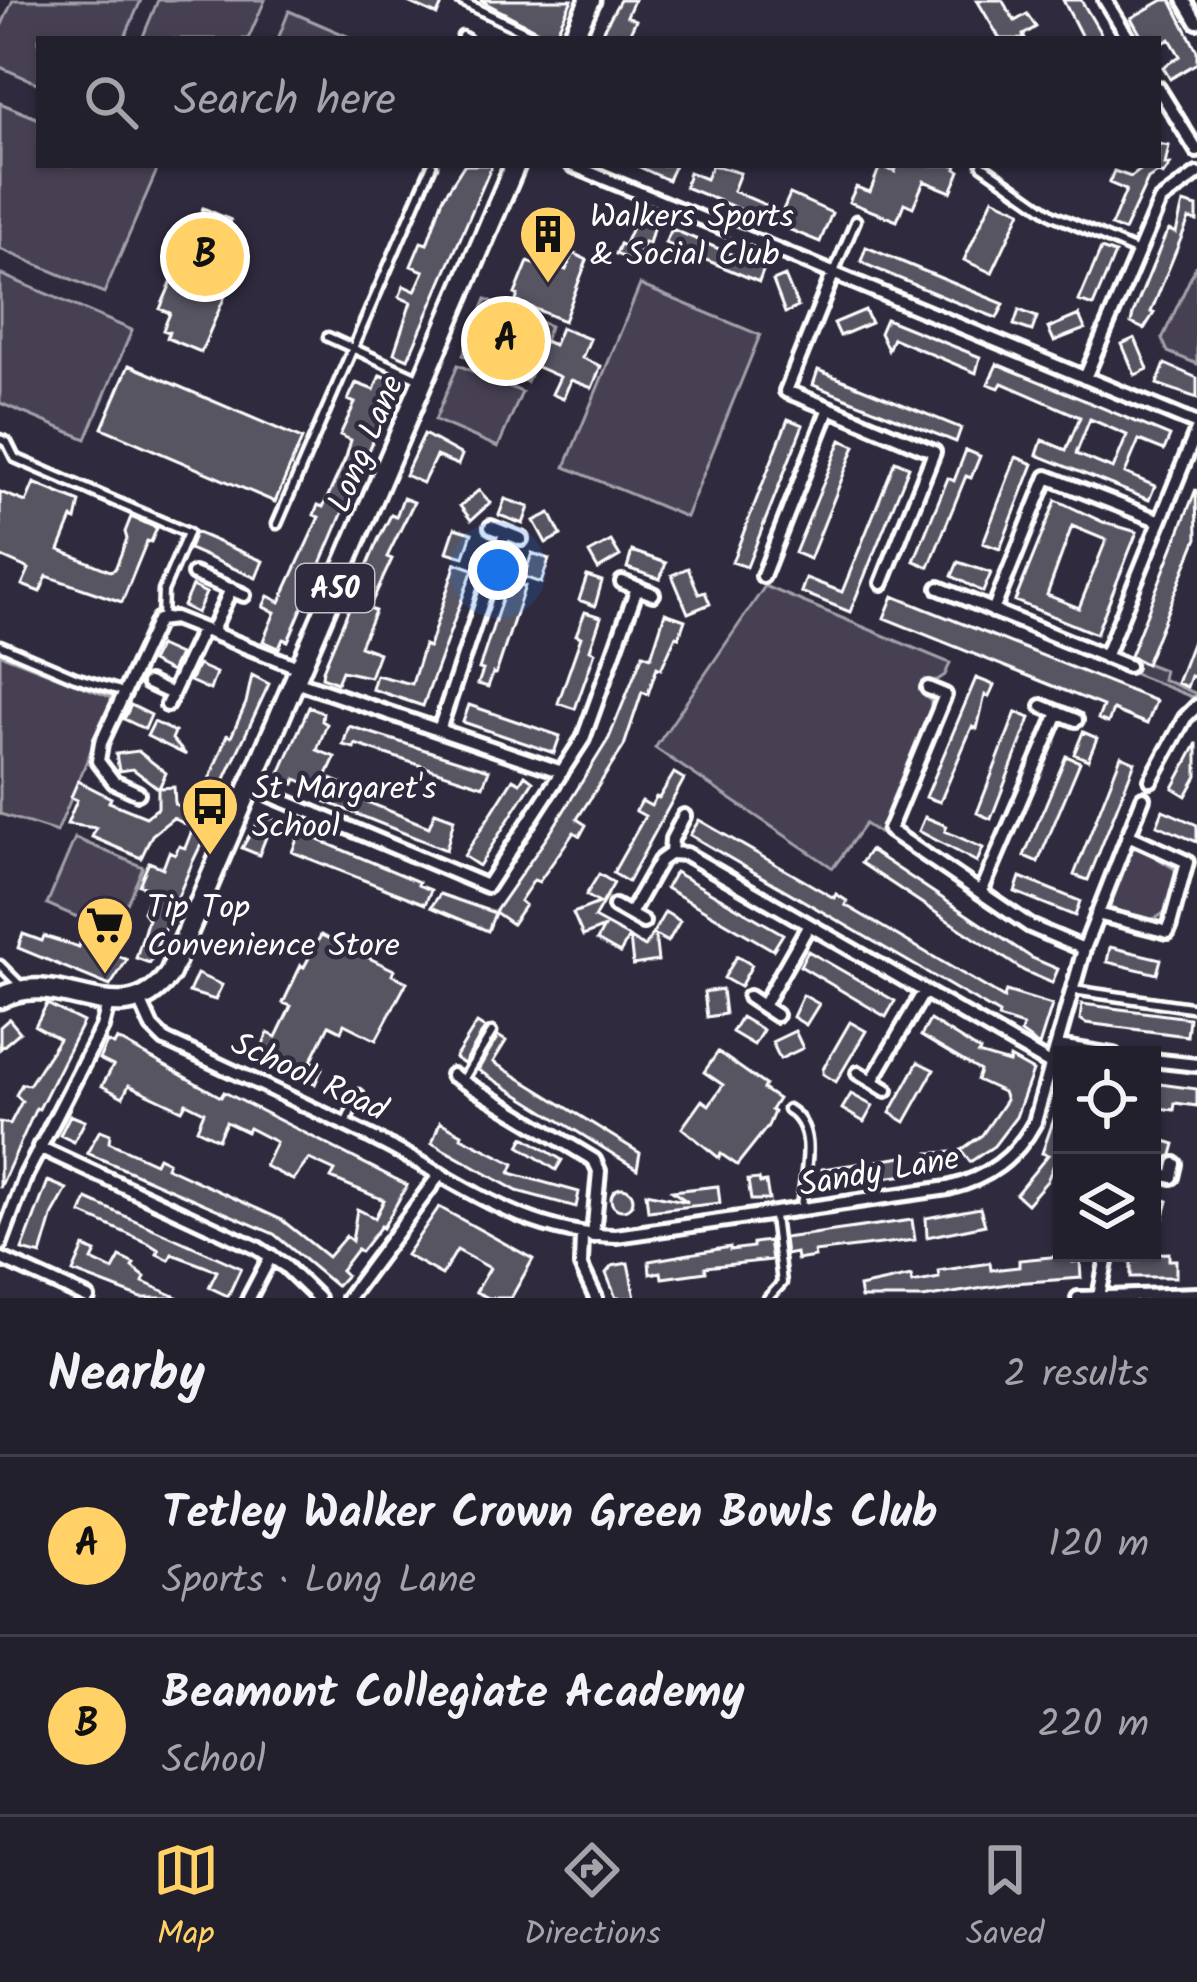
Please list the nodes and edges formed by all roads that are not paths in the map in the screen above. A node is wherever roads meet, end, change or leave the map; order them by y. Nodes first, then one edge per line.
1 (459, 0) edge
2 (590, 0) edge
3 (1105, 0) edge
4 (1184, 0) edge
5 (1197, 22) edge
6 (534, 36) edge
7 (573, 36) edge
8 (1127, 36) edge
9 (1161, 93) edge
10 (1197, 152) edge
11 (431, 168) edge
12 (514, 168) edge
13 (579, 168) edge
14 (986, 168) edge
15 (1197, 174) edge
16 (856, 220) dead end
17 (1138, 252) junction
18 (834, 272) junction
19 (328, 337) dead end
20 (352, 348) junction
21 (1085, 378) junction
22 (424, 380) junction
23 (829, 408) junction
24 (1197, 427) edge
25 (0, 439) edge
26 (1160, 521) junction
27 (278, 524) dead end
28 (490, 527) dead end
29 (505, 533) junction
30 (521, 539) dead end
31 (888, 568) junction
32 (770, 570) dead end
33 (194, 574) dead end
34 (903, 574) dead end
35 (622, 582) dead end
36 (881, 583) dead end
37 (637, 588) junction
38 (231, 589) junction
39 (939, 589) dead end
40 (653, 594) dead end
41 (244, 595) dead end
42 (993, 610) junction
43 (162, 618) junction
44 (207, 632) junction
45 (0, 645) edge
46 (1105, 657) junction
47 (1128, 666) dead end
48 (297, 675) junction
49 (148, 683) dead end
50 (928, 688) dead end
51 (124, 692) junction
52 (1042, 706) dead end
53 (1197, 706) edge
54 (1058, 713) junction
55 (1076, 720) dead end
56 (439, 730) junction
57 (1150, 748) dead end
58 (1163, 756) junction
59 (562, 772) junction
60 (1151, 780) dead end
61 (249, 786) junction
62 (123, 787) junction
63 (138, 793) dead end
64 (1143, 798) dead end
65 (117, 804) dead end
66 (684, 817) dead end
67 (1128, 835) junction
68 (671, 853) junction
69 (982, 890) junction
70 (614, 906) dead end
71 (630, 914) junction
72 (1097, 914) junction
73 (643, 922) dead end
74 (809, 925) junction
75 (1084, 949) junction
76 (0, 965) edge
77 (23, 989) junction
78 (1073, 990) junction
79 (923, 993) junction
80 (748, 997) dead end
81 (0, 998) edge
82 (139, 998) junction
83 (108, 1004) junction
84 (763, 1006) junction
85 (1197, 1008) edge
86 (776, 1015) dead end
87 (492, 1032) dead end
88 (1058, 1046) edge
89 (1161, 1061) edge
90 (1053, 1062) edge
91 (1052, 1065) junction
92 (1197, 1065) edge
93 (858, 1073) dead end
94 (458, 1078) joint
95 (872, 1081) junction
96 (886, 1090) dead end
97 (359, 1094) dead end
98 (788, 1109) dead end
99 (345, 1124) junction
100 (40, 1147) junction
101 (1175, 1164) dead end
102 (440, 1174) junction
103 (1161, 1175) edge
104 (801, 1212) junction
105 (774, 1216) junction
106 (588, 1236) junction
107 (0, 1245) edge
108 (271, 1256) junction
109 (0, 1258) edge
110 (1106, 1262) edge
111 (1197, 1294) edge
112 (1100, 1296) edge
113 (88, 1298) edge
114 (249, 1298) edge
115 (318, 1298) edge
116 (348, 1298) edge
117 (596, 1298) edge
118 (768, 1298) edge
119 (1078, 1298) edge

1 - 6 lane
2 - 7 main road
3 - 8 street
4 - 5 street
9 - 10 street
11 - 20 lane
12 - 22 main road, Long Lane / A50
13 - 18 street
14 - 17 lane
15 - 17 street
16 - 18 lane
17 - 21 street
18 - 21 street
18 - 23 street
19 - 20 lane
20 - 22 lane
20 - 27 lane
21 - 24 street
22 - 48 main road, Long Lane / A50
23 - 31 street
23 - 32 street
24 - 26 street
25 - 43 lane
26 - 42 street
26 - 46 street
28 - 29 street
29 - 30 street
29 - 56 street
31 - 34 street
31 - 36 street
33 - 38 street
35 - 37 street
37 - 40 street
37 - 59 street
38 - 41 street
38 - 44 street
39 - 42 street
42 - 46 street
43 - 44 street
43 - 51 street
44 - 48 street
44 - 49 street
45 - 51 lane
46 - 47 street
48 - 56 street
48 - 61 main road, Long Lane / A50
50 - 69 street
51 - 62 street
52 - 54 street
53 - 58 street
54 - 55 street
54 - 69 street
56 - 59 street
57 - 58 street
58 - 60 street
59 - 61 street
61 - 82 main road, Long Lane / A50
62 - 63 street
62 - 65 street
64 - 67 street, Sandy Lane
66 - 68 street
67 - 72 street, Sandy Lane
67 - 72 street
68 - 71 street
68 - 74 street
69 - 75 street
70 - 71 street
71 - 73 street
72 - 75 street, Sandy Lane
74 - 79 street
74 - 84 street
75 - 78 street, Sandy Lane
76 - 77 lane
77 - 81 main road
77 - 83 main road
78 - 85 lane
78 - 88 street, Sandy Lane
79 - 91 street
79 - 95 street
80 - 84 street
82 - 83 main road
82 - 99 street, School Road
83 - 100 street
84 - 86 street
87 - 94 lane
89 - 92 street
90 - 91 street, Sandy Lane
91 - 104 street, Sandy Lane
93 - 95 street
94 - 106 street
95 - 96 street
97 - 99 lane
98 - 104 lane
99 - 102 street, School Road
100 - 107 street
100 - 108 street
101 - 103 street
102 - 106 street, School Road
102 - 116 street
104 - 105 street, Sandy Lane
105 - 106 street, Sandy Lane
105 - 118 lane
106 - 117 street
108 - 114 street
108 - 115 street
109 - 113 street
110 - 112 street
111 - 112 street
112 - 119 street

